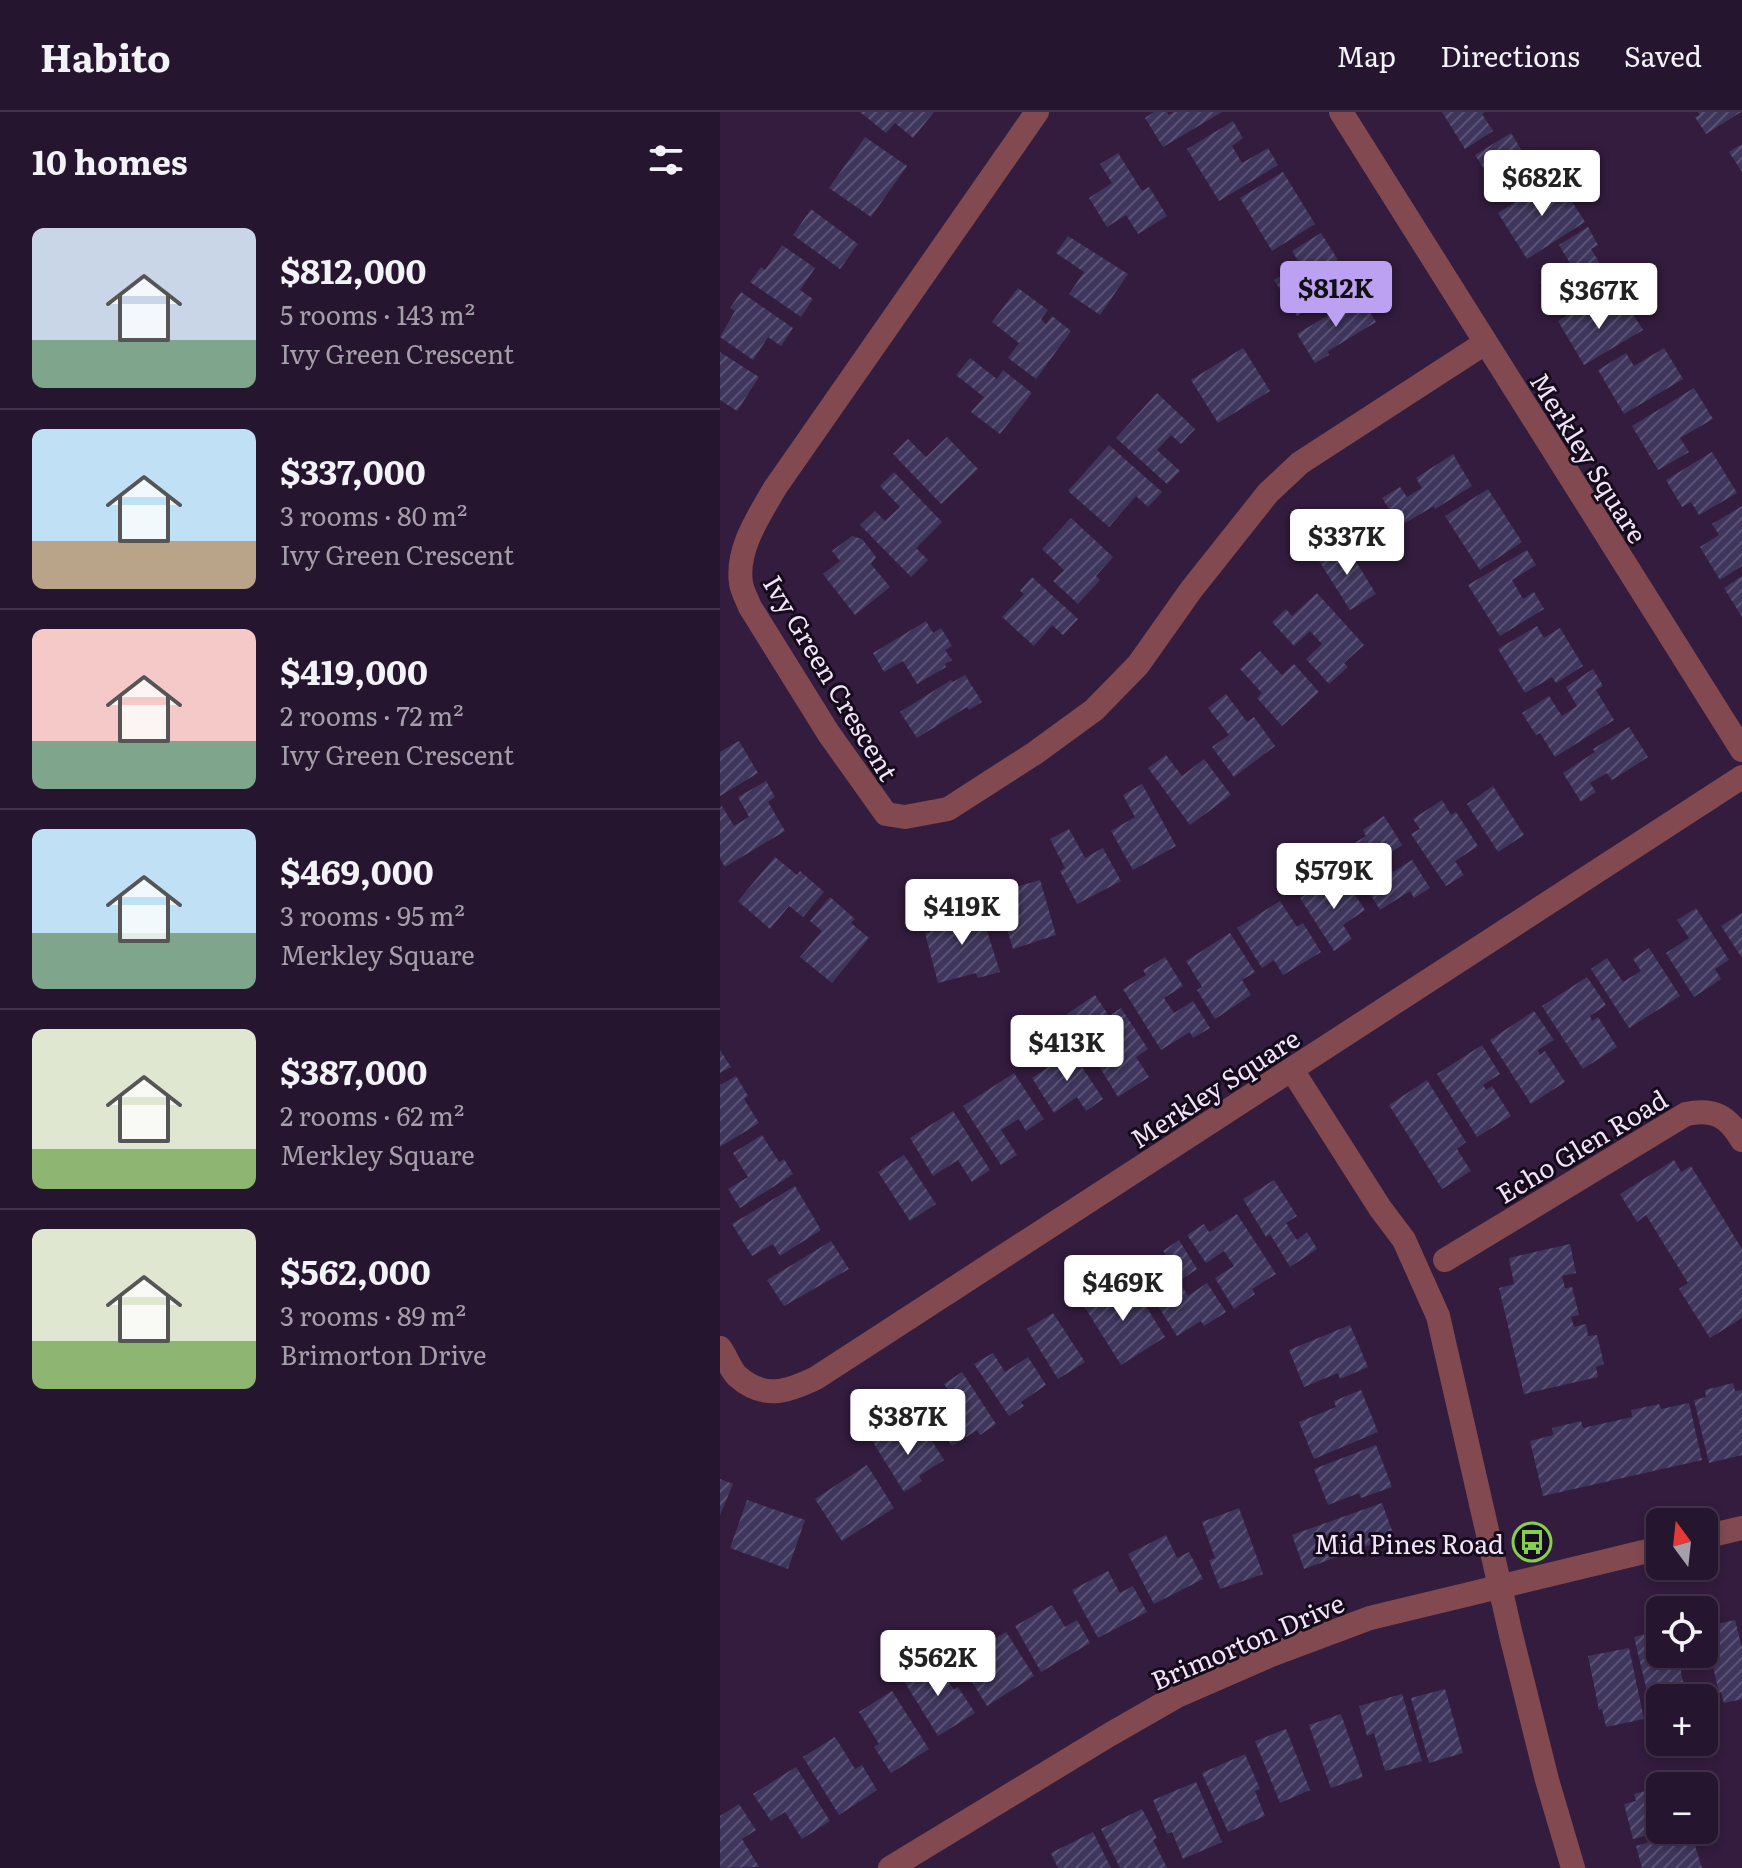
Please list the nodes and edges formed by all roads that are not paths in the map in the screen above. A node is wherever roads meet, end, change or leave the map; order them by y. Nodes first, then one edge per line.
1 (1037, 112) edge
2 (1341, 112) edge
3 (1485, 343) junction
4 (1742, 750) edge
5 (1742, 777) edge
6 (1292, 1070) junction
7 (1742, 1140) edge
8 (1445, 1260) dead end
9 (720, 1348) edge
10 (1742, 1528) edge
11 (1718, 1534) edge
12 (1646, 1551) edge
13 (1501, 1586) junction
14 (890, 1868) edge
15 (1573, 1868) edge

1 - 3 street, Ivy Green Crescent
2 - 3 street, Merkley Square
3 - 4 street, Merkley Square
5 - 6 street, Merkley Square
6 - 9 street, Merkley Square
6 - 13 street
7 - 8 street, Echo Glen Road
10 - 11 street
12 - 13 street, Brimorton Drive
13 - 14 street, Brimorton Drive
13 - 15 street

